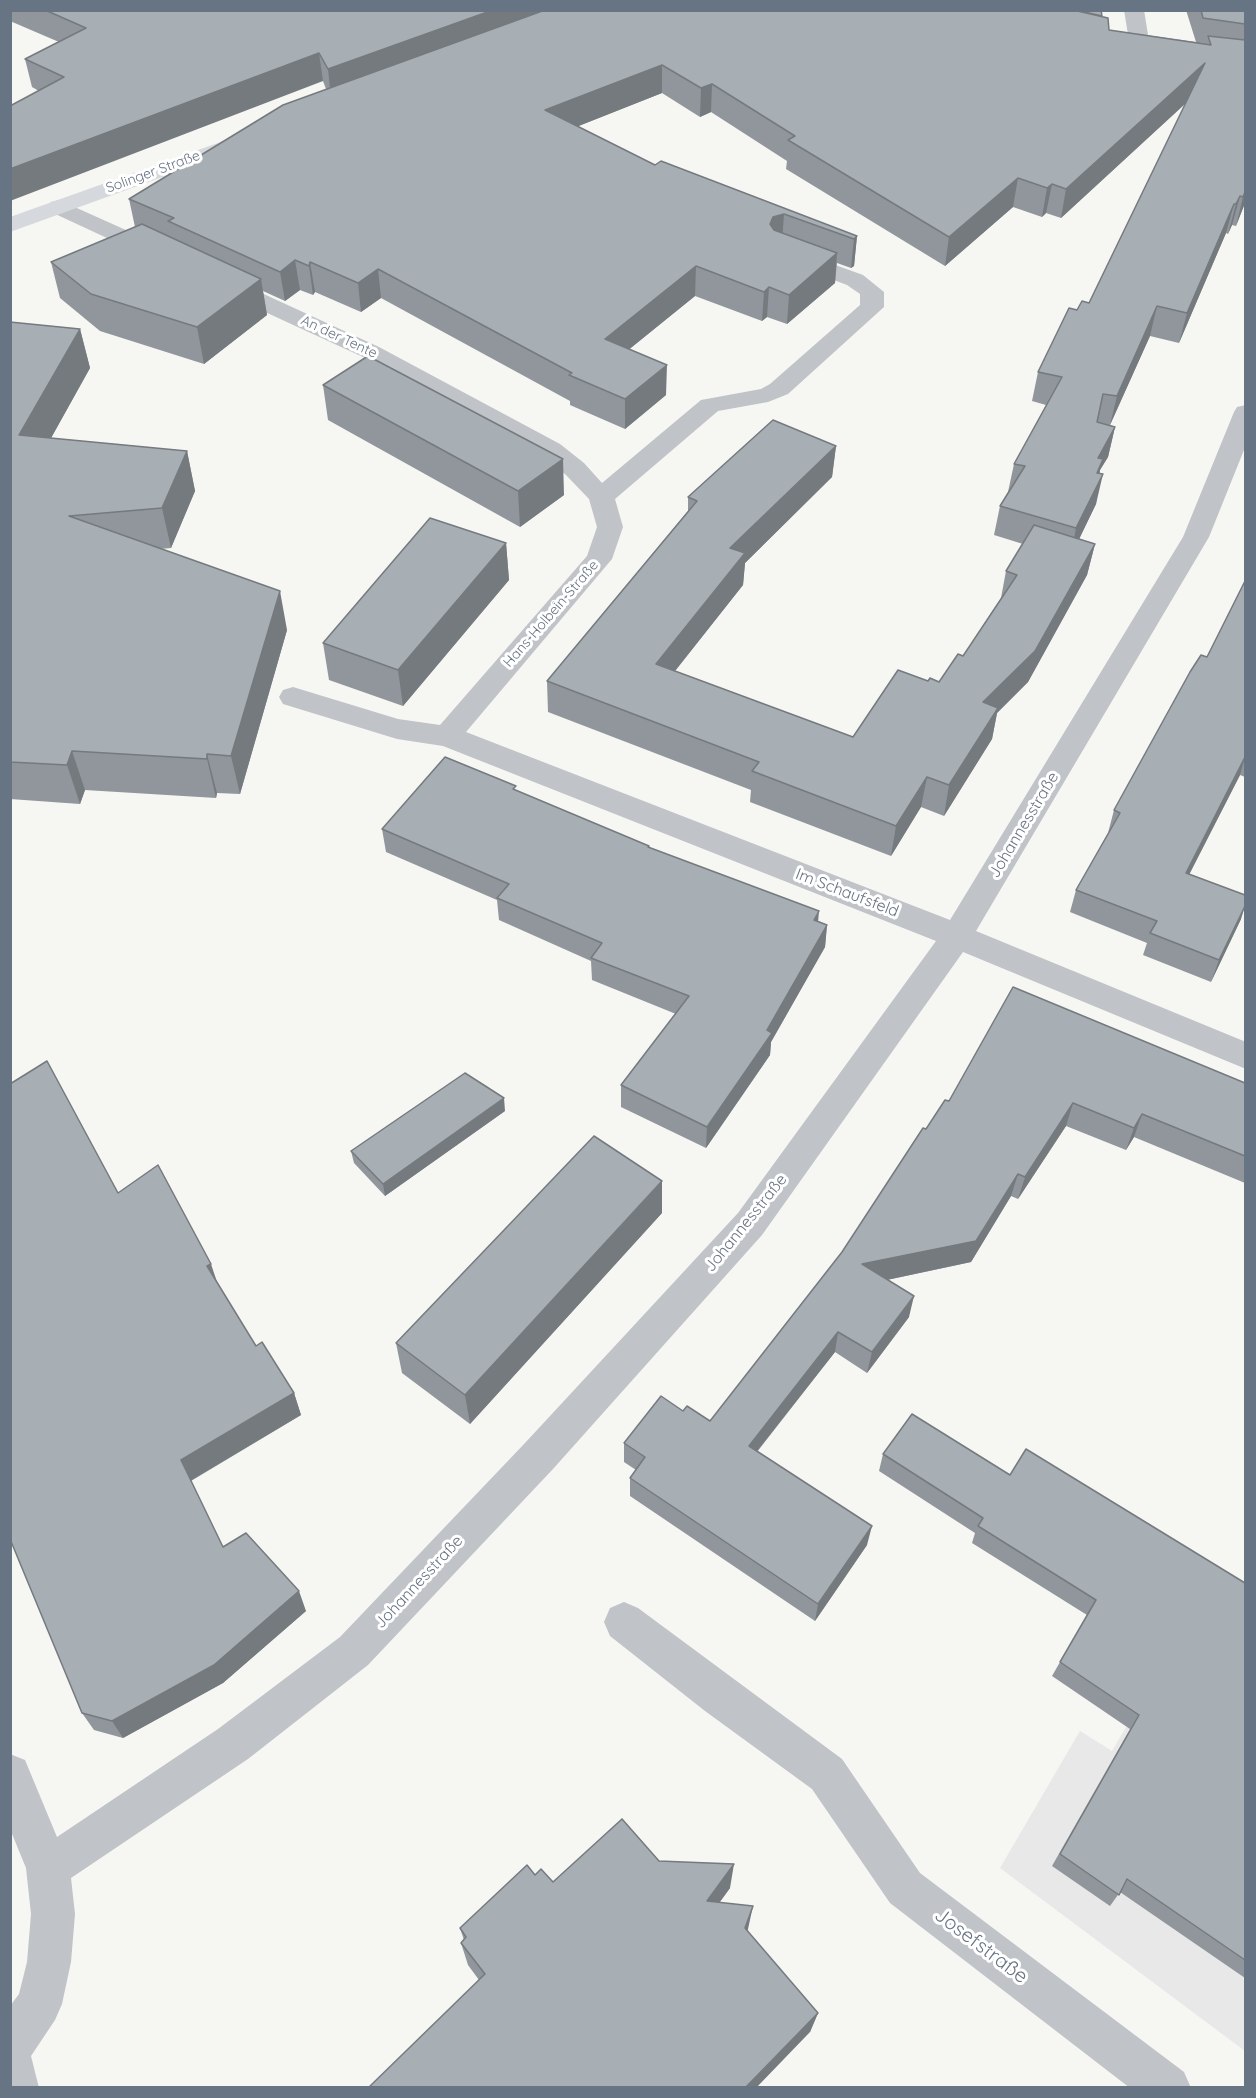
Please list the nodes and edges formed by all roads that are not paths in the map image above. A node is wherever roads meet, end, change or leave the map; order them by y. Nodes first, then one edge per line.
1 (1134, 10) edge
2 (1163, 51) edge
3 (257, 134) edge
4 (59, 207) junction
5 (10, 225) edge
6 (781, 252) edge
7 (1245, 412) edge
8 (1235, 466) edge
9 (601, 496) junction
10 (293, 698) dead end
11 (447, 736) junction
12 (957, 936) junction
13 (1245, 1056) edge
14 (624, 1622) dead end
15 (10, 1775) edge
16 (48, 1868) junction
17 (10, 2046) edge
18 (10, 2062) edge
19 (16, 2088) edge
20 (1168, 2088) edge

1 - 2 street
3 - 4 main road, Solinger Straße
4 - 5 main road, Solinger Straße
4 - 9 street, An der Tente
6 - 9 street
7 - 8 street, Johannesstraße
8 - 12 street, Johannesstraße
9 - 11 street, Hans-Holbein-Straße
10 - 11 street, Im Schaufsfeld
11 - 12 street, Im Schaufsfeld
12 - 13 street, Im Schaufsfeld
12 - 16 street, Johannesstraße
14 - 20 street, Josefstraße
15 - 16 street
16 - 17 street
18 - 19 street

